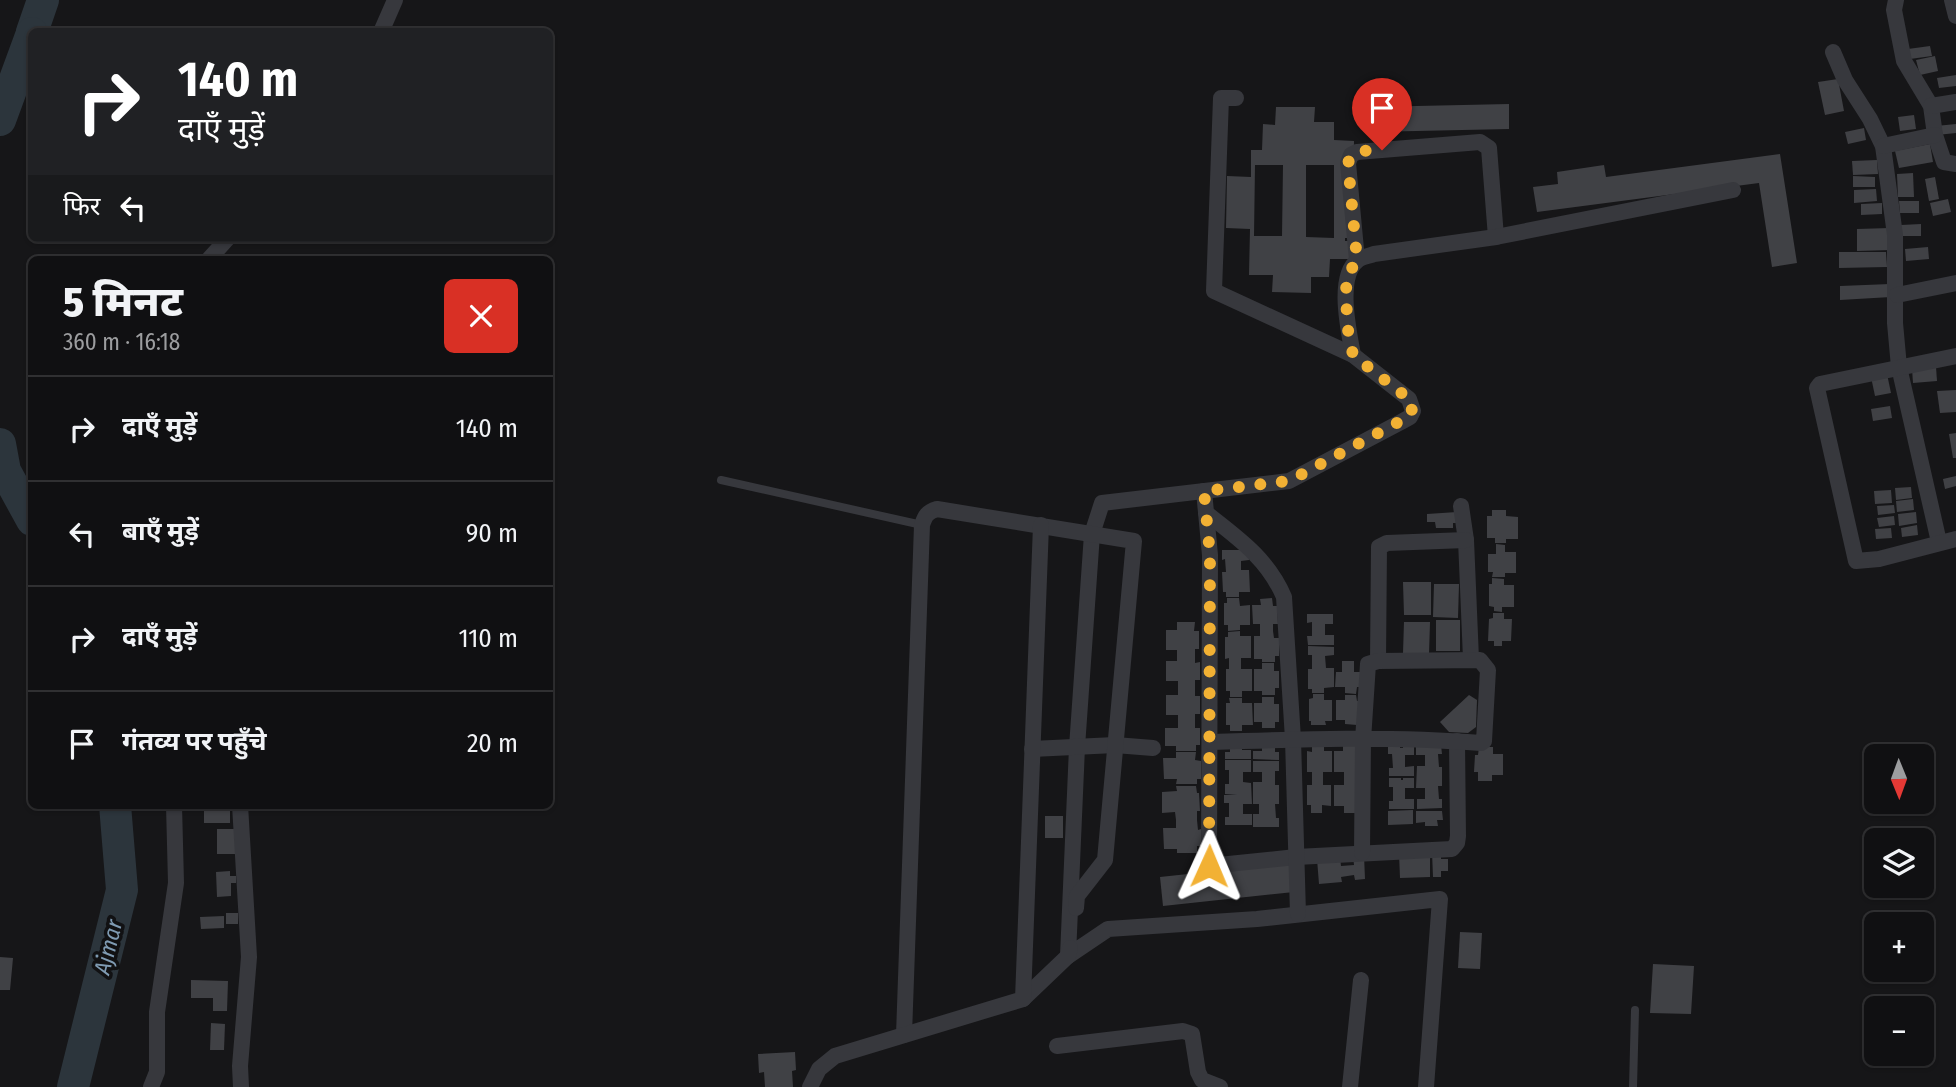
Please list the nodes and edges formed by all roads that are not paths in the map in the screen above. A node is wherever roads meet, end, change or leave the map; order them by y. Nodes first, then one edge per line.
1 (395, 0) edge
2 (1896, 0) edge
3 (1952, 0) edge
4 (1956, 16) edge
5 (383, 28) edge
6 (1833, 52) dead end
7 (1236, 97) dead end
8 (1956, 102) edge
9 (1930, 106) junction
10 (1935, 135) junction
11 (1883, 146) junction
12 (1956, 164) edge
13 (1733, 190) dead end
14 (1496, 237) junction
15 (224, 242) edge
16 (212, 256) edge
17 (1357, 260) junction
18 (1956, 283) edge
19 (1896, 295) junction
20 (1353, 355) junction
21 (1956, 356) edge
22 (1899, 367) junction
23 (721, 480) dead end
24 (1204, 491) junction
25 (1461, 506) dead end
26 (1206, 513) junction
27 (922, 525) junction
28 (1041, 525) junction
29 (1092, 534) junction
30 (1956, 539) edge
31 (1466, 540) junction
32 (1939, 542) junction
33 (1471, 659) junction
34 (1378, 661) junction
35 (1293, 739) junction
36 (1363, 740) junction
37 (1457, 741) junction
38 (1210, 742) junction
39 (1115, 745) junction
40 (1077, 747) junction
41 (1153, 748) dead end
42 (1032, 750) junction
43 (174, 809) edge
44 (240, 809) edge
45 (1362, 853) junction
46 (1296, 857) junction
47 (1298, 914) junction
48 (1068, 956) junction
49 (1362, 980) dead end
50 (1023, 999) junction
51 (1636, 1010) dead end
52 (904, 1035) junction
53 (1057, 1046) dead end
54 (151, 1087) edge
55 (241, 1087) edge
56 (810, 1087) edge
57 (1221, 1087) edge
58 (1350, 1087) edge
59 (1426, 1087) edge
60 (1633, 1087) edge

1 - 5 street
2 - 9 street
3 - 4 street
6 - 11 street
7 - 20 street
8 - 9 street
9 - 10 street
10 - 11 street
10 - 12 street
11 - 19 street
13 - 14 street
14 - 17 street
14 - 17 street
15 - 16 street
17 - 20 street
18 - 19 street
19 - 22 street
20 - 24 street
21 - 22 street
22 - 32 street
22 - 32 street
23 - 27 lane
24 - 26 street
24 - 29 street
25 - 31 street
26 - 35 street
26 - 38 street
27 - 28 street
27 - 52 street
28 - 29 street
28 - 42 street
29 - 39 street
29 - 40 street
30 - 32 street
31 - 33 street
31 - 34 street
33 - 34 street
33 - 37 street
34 - 36 street
35 - 36 street
35 - 38 street
35 - 46 street
36 - 37 street
36 - 45 street
37 - 45 street
38 - 46 street
39 - 40 street
39 - 41 street
39 - 48 street
40 - 42 street
40 - 48 street
42 - 50 street
43 - 54 street
44 - 55 street
45 - 46 street
46 - 47 street
47 - 48 street
47 - 59 street
48 - 50 street
49 - 58 street
50 - 52 street
51 - 60 lane
52 - 56 street
53 - 57 street

